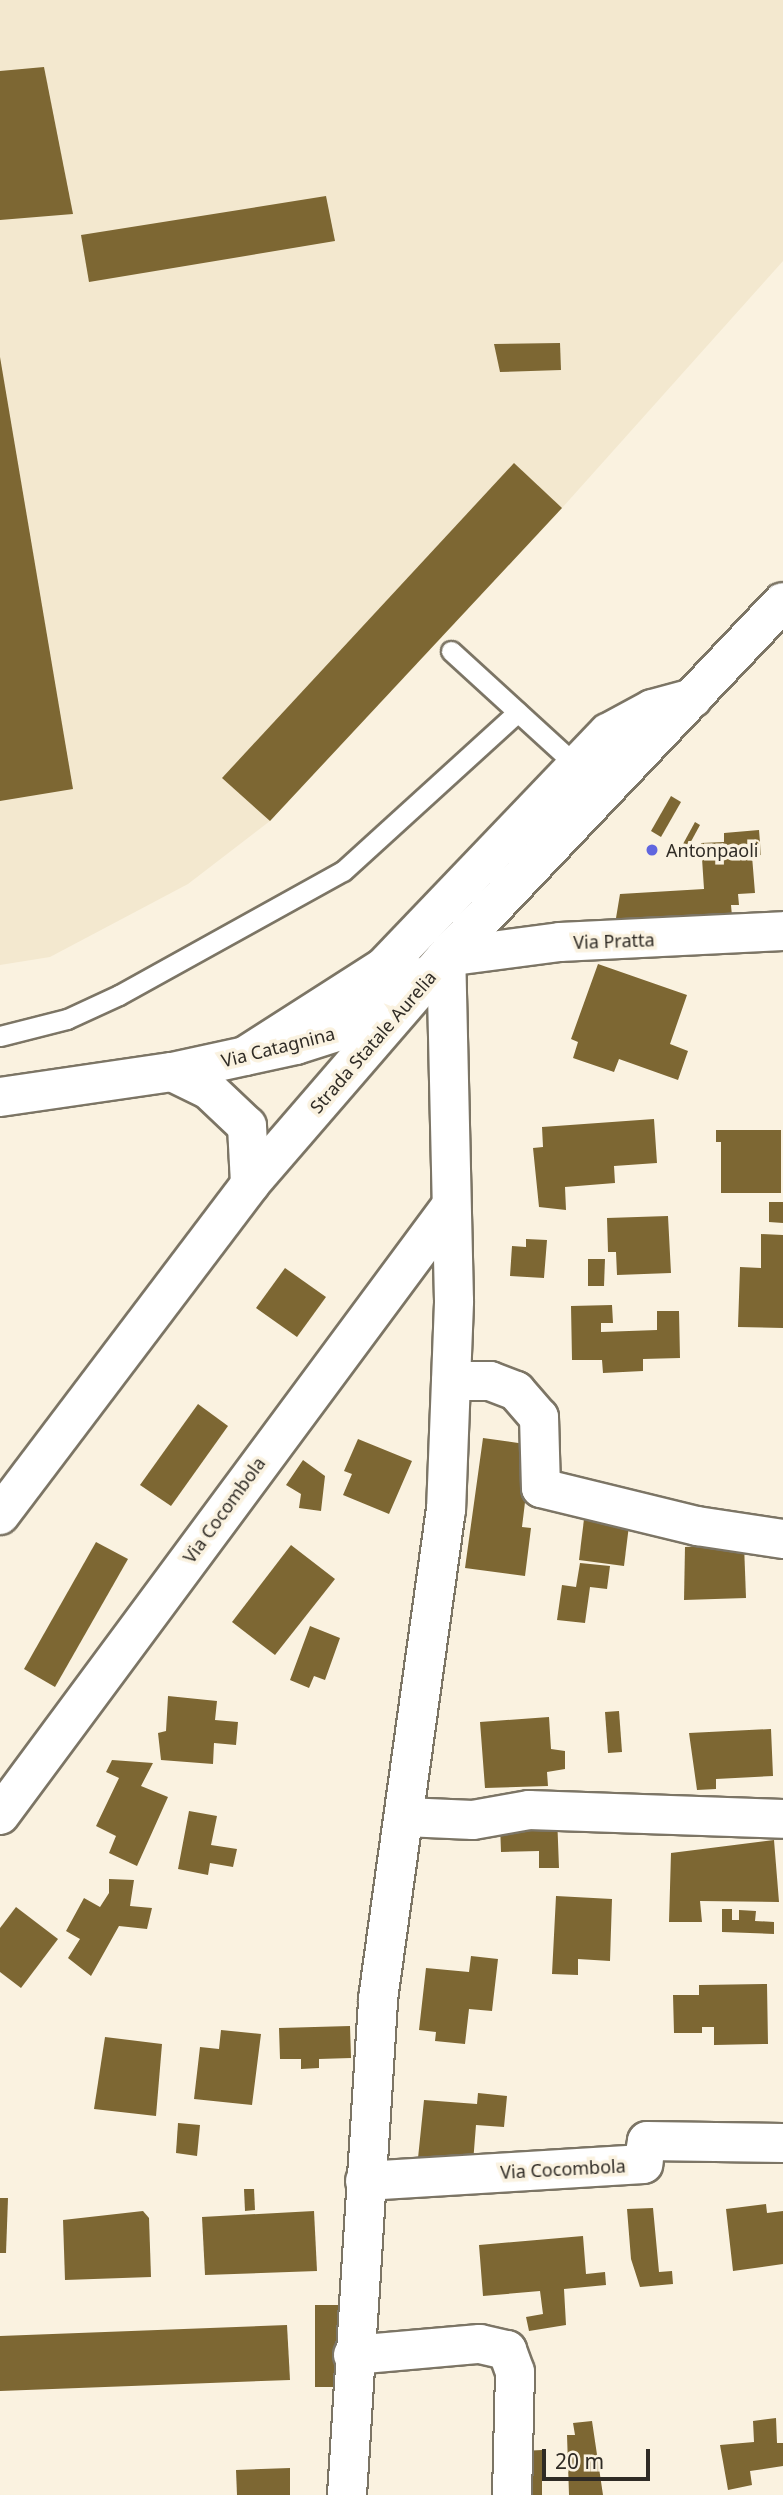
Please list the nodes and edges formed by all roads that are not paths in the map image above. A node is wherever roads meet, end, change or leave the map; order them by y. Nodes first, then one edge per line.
1 (783, 602) edge
2 (451, 651) dead end
3 (693, 698) junction
4 (518, 712) junction
5 (577, 766) junction
6 (783, 931) edge
7 (446, 957) junction
8 (0, 1036) edge
9 (246, 1056) junction
10 (172, 1072) junction
11 (0, 1097) edge
12 (250, 1184) junction
13 (451, 1206) junction
14 (451, 1381) junction
15 (0, 1514) edge
16 (783, 1539) edge
17 (0, 1815) edge
18 (405, 1817) junction
19 (783, 1819) edge
20 (783, 2143) edge
21 (365, 2181) junction
22 (353, 2355) junction
23 (347, 2495) edge
24 (512, 2495) edge

1 - 3 street, Strada Statale Aurelia
2 - 4 lane
3 - 5 street
3 - 7 street, Strada Statale Aurelia
4 - 5 lane
4 - 8 lane
5 - 9 street
6 - 7 street, Via Pratta
7 - 9 street, Via Catagnina
7 - 12 street, Strada Statale Aurelia
7 - 13 street
9 - 10 street, Via Catagnina
10 - 11 street, Via Catagnina
10 - 12 street, Via Catagnina
12 - 15 street, Strada Statale Aurelia
13 - 14 street
13 - 17 street, Via Cocombola
14 - 16 street
14 - 18 street
18 - 19 street
18 - 21 street
20 - 21 street, Via Cocombola
21 - 22 street
22 - 23 street
22 - 24 street

